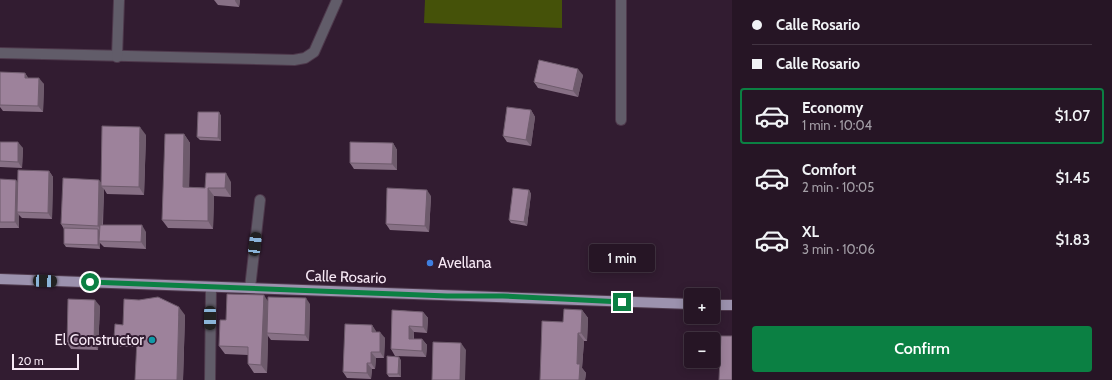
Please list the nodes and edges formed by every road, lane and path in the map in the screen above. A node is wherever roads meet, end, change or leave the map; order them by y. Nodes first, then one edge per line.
1 (119, 0) edge
2 (337, 0) edge
3 (621, 0) edge
4 (0, 53) edge
5 (117, 57) junction
6 (621, 120) dead end
7 (260, 200) dead end
8 (0, 279) edge
9 (211, 287) junction
10 (250, 288) junction
11 (684, 304) edge
12 (720, 305) edge
13 (732, 305) edge
14 (210, 380) edge

1 - 5 street
2 - 5 street
3 - 6 street
4 - 5 street
7 - 10 street
8 - 9 main road, Calle Rosario
9 - 10 main road, Calle Rosario
9 - 14 street
10 - 11 main road, Calle Rosario
12 - 13 main road

